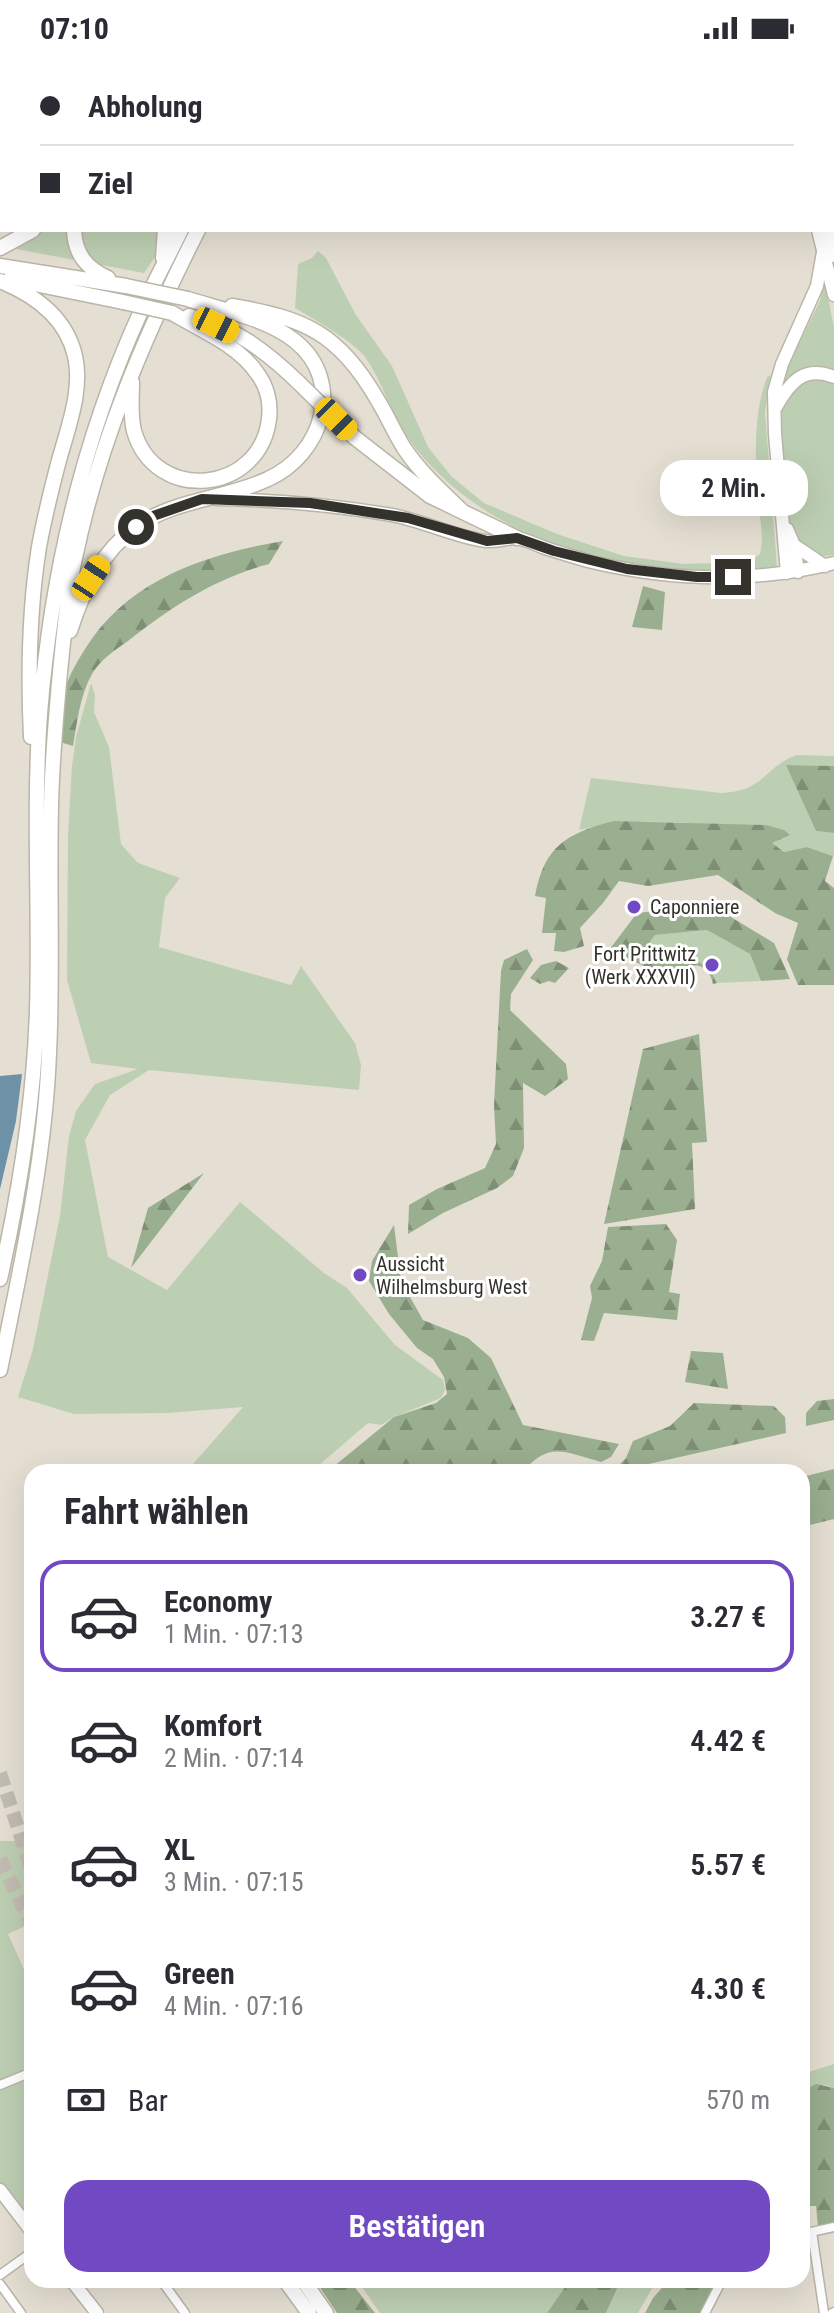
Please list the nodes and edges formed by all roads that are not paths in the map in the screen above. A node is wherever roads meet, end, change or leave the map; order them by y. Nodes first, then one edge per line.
1 (29, 232) edge
2 (74, 232) edge
3 (165, 232) edge
4 (180, 232) edge
5 (197, 232) edge
6 (819, 232) edge
7 (829, 232) edge
8 (0, 248) edge
9 (828, 254) edge
10 (0, 266) edge
11 (162, 269) junction
12 (0, 279) edge
13 (126, 286) junction
14 (834, 295) edge
15 (188, 299) junction
16 (197, 323) junction
17 (132, 370) junction
18 (834, 377) edge
19 (774, 410) junction
20 (202, 499) junction
21 (463, 512) junction
22 (784, 522) junction
23 (517, 538) junction
24 (794, 545) junction
25 (829, 565) edge
26 (793, 572) junction
27 (62, 658) junction
28 (37, 768) junction
29 (0, 1279) edge
30 (0, 1370) edge
31 (24, 2075) edge
32 (0, 2085) edge
33 (0, 2190) edge
34 (24, 2222) edge
35 (834, 2227) edge
36 (810, 2232) edge
37 (810, 2247) edge
38 (24, 2258) edge
39 (0, 2275) edge
40 (0, 2284) edge
41 (77, 2288) edge
42 (167, 2288) edge
43 (291, 2288) edge
44 (309, 2288) edge
45 (718, 2288) edge
46 (21, 2313) edge
47 (97, 2313) edge
48 (185, 2313) edge
49 (309, 2313) edge
50 (326, 2313) edge
51 (705, 2313) edge
52 (824, 2313) edge

1 - 8 highway
2 - 13 highway
3 - 11 highway
4 - 11 highway
5 - 17 highway
6 - 9 main road
7 - 9 main road
9 - 14 main road
9 - 19 main road
10 - 13 highway
11 - 28 highway
12 - 16 highway, bridge
12 - 28 highway
13 - 15 highway, bridge
15 - 20 highway
15 - 21 highway
16 - 17 highway
16 - 21 highway, bridge
17 - 27 highway
18 - 19 main road
19 - 22 main road
20 - 23 main road
20 - 27 highway
21 - 23 highway
22 - 24 main road
22 - 26 main road
23 - 26 main road
24 - 25 main road
24 - 26 main road
25 - 26 main road
27 - 30 highway
28 - 29 highway
31 - 32 street
33 - 34 main road
35 - 36 street
37 - 52 street
38 - 39 street
40 - 46 street
41 - 47 main road
42 - 48 street
43 - 49 highway
44 - 50 highway
45 - 51 street

